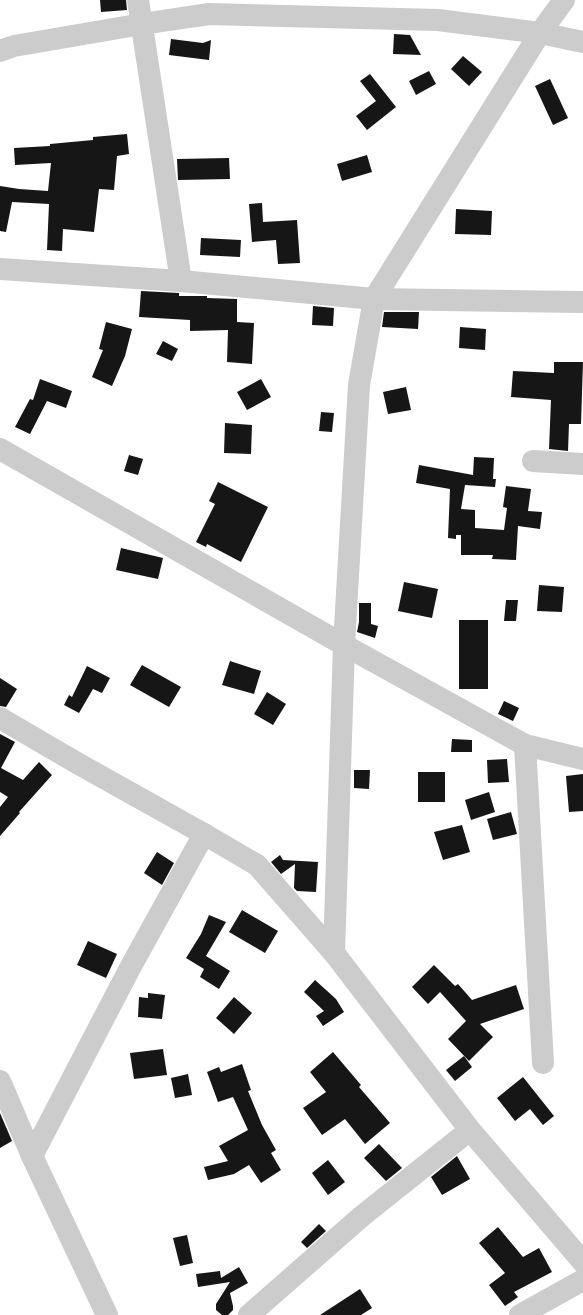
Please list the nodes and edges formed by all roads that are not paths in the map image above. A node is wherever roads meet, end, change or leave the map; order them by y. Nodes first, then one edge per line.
1 (138, 0) edge
2 (564, 0) edge
3 (362, 9) edge
4 (142, 24) junction
5 (540, 33) junction
6 (583, 42) edge
7 (0, 51) edge
8 (0, 269) edge
9 (181, 281) junction
10 (374, 298) junction
11 (583, 302) edge
12 (0, 449) edge
13 (533, 462) dead end
14 (583, 464) edge
15 (344, 645) junction
16 (0, 718) edge
17 (525, 745) junction
18 (583, 759) edge
19 (204, 834) junction
20 (334, 953) junction
21 (543, 1062) dead end
22 (0, 1081) edge
23 (470, 1130) junction
24 (32, 1156) junction
25 (583, 1262) edge
26 (583, 1280) edge
27 (107, 1315) edge
28 (249, 1315) edge
29 (520, 1315) edge

1 - 4 street
2 - 5 street
3 - 4 street
3 - 5 street
4 - 7 street
4 - 9 street
5 - 6 street
5 - 10 street
8 - 9 street
9 - 10 street
10 - 11 street
10 - 15 street
12 - 15 street
13 - 14 street
15 - 17 street
15 - 20 street
16 - 19 street
17 - 18 street
17 - 21 street
19 - 20 street
19 - 24 street
20 - 23 street
22 - 24 street
23 - 25 street
23 - 28 street
24 - 27 street
26 - 29 street

